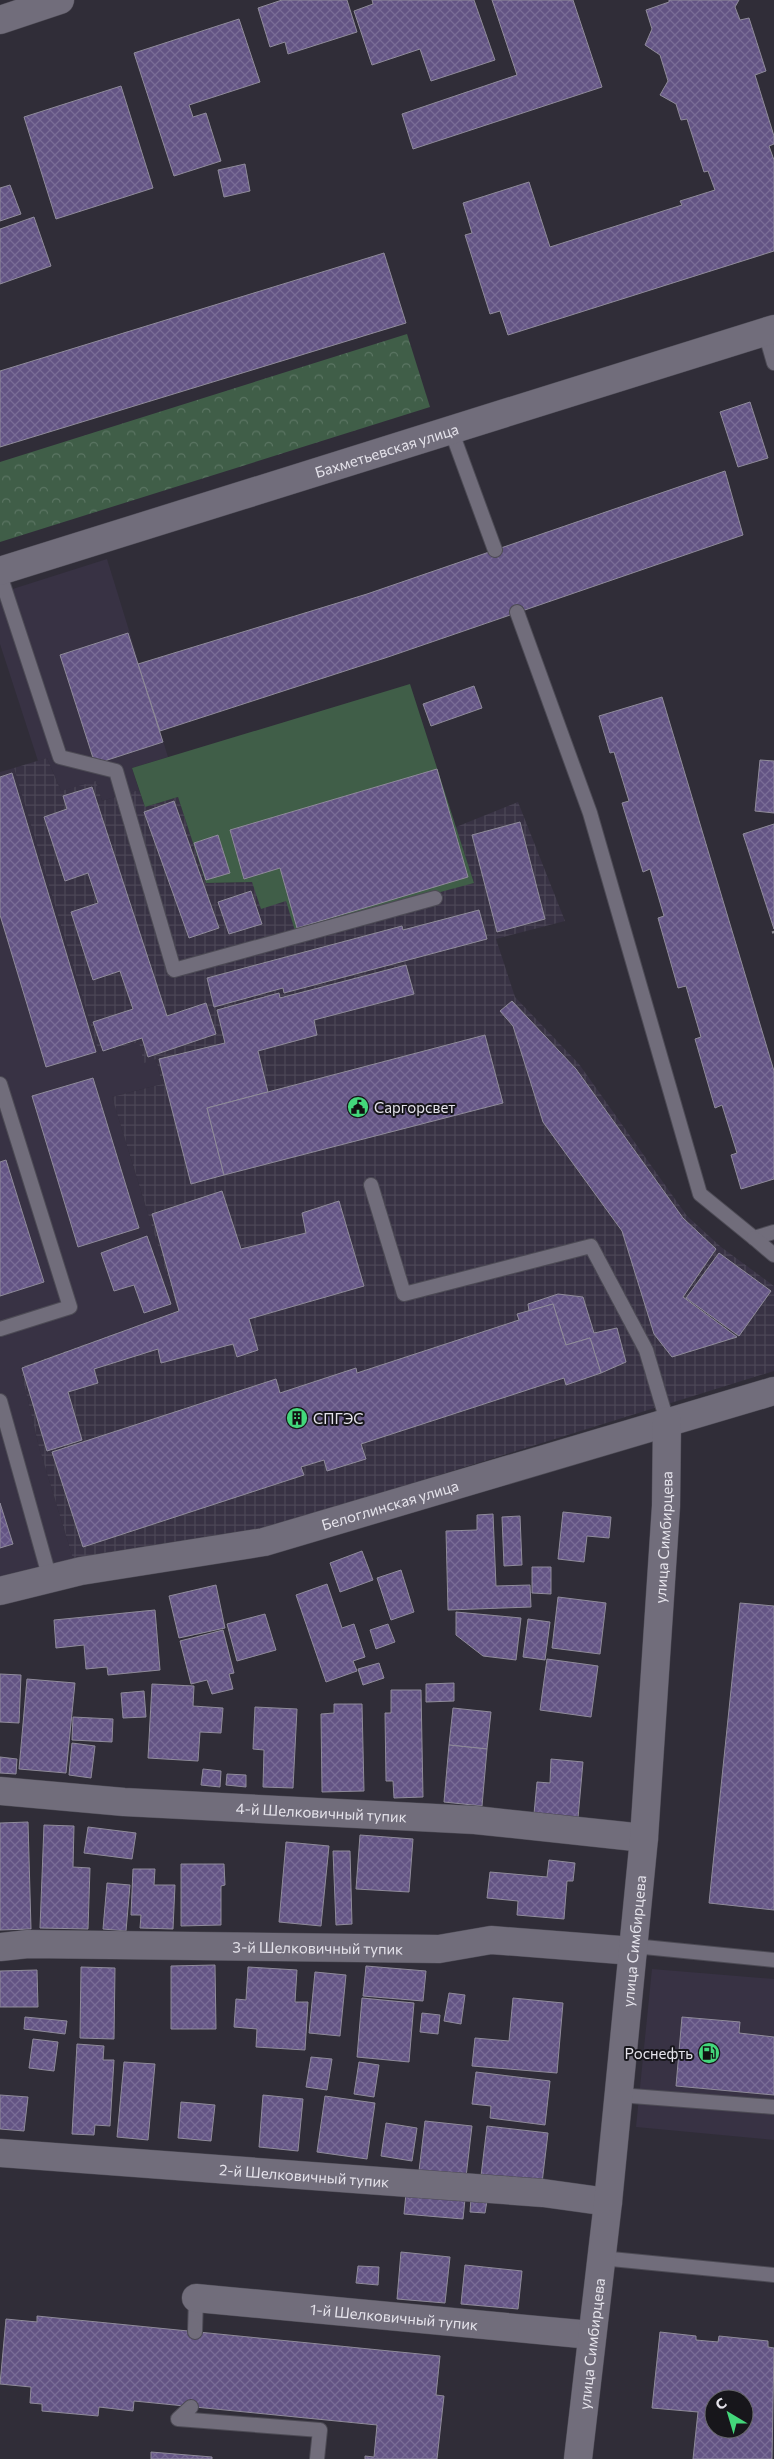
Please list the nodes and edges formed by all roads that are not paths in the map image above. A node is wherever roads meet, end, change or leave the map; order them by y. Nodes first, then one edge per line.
1 (60, 0) edge
2 (0, 20) edge
3 (769, 331) edge
4 (774, 363) edge
5 (451, 430) junction
6 (495, 550) dead end
7 (0, 573) edge
8 (517, 612) dead end
9 (435, 898) dead end
10 (0, 1084) edge
11 (5, 1117) edge
12 (371, 1185) dead end
13 (774, 1232) edge
14 (754, 1238) junction
15 (774, 1255) edge
16 (0, 1329) edge
17 (774, 1391) edge
18 (0, 1401) edge
19 (667, 1421) junction
20 (50, 1579) junction
21 (0, 1591) edge
22 (0, 1791) edge
23 (644, 1838) junction
24 (0, 1947) edge
25 (634, 1948) junction
26 (774, 1960) edge
27 (619, 2094) junction
28 (774, 2107) edge
29 (0, 2153) edge
30 (608, 2202) junction
31 (601, 2258) junction
32 (774, 2275) edge
33 (196, 2298) joint
34 (195, 2332) dead end
35 (591, 2335) junction
36 (191, 2407) dead end
37 (318, 2459) edge
38 (578, 2459) edge

1 - 2 street
3 - 4 lane
3 - 5 street, Бахметьевская улица
5 - 6 lane
5 - 7 street, Бахметьевская улица
7 - 9 lane
8 - 14 lane
10 - 11 lane
11 - 16 lane
12 - 19 lane
13 - 14 lane
14 - 15 lane
17 - 19 street, Белоглинская улица
18 - 20 lane
19 - 20 street, Белоглинская улица
19 - 23 street, улица Симбирцева
20 - 21 street, Белоглинская улица
22 - 23 street, 4-й Шелковичный тупик
23 - 25 street, улица Симбирцева
24 - 25 street, 3-й Шелковичный тупик
25 - 26 lane
25 - 27 street, улица Симбирцева
27 - 28 lane
27 - 30 street, улица Симбирцева
29 - 30 street, 2-й Шелковичный тупик
30 - 31 street, улица Симбирцева
31 - 32 lane
31 - 35 street, улица Симбирцева
33 - 34 lane
33 - 35 street, 1-й Шелковичный тупик
35 - 38 street, улица Симбирцева
36 - 37 lane

